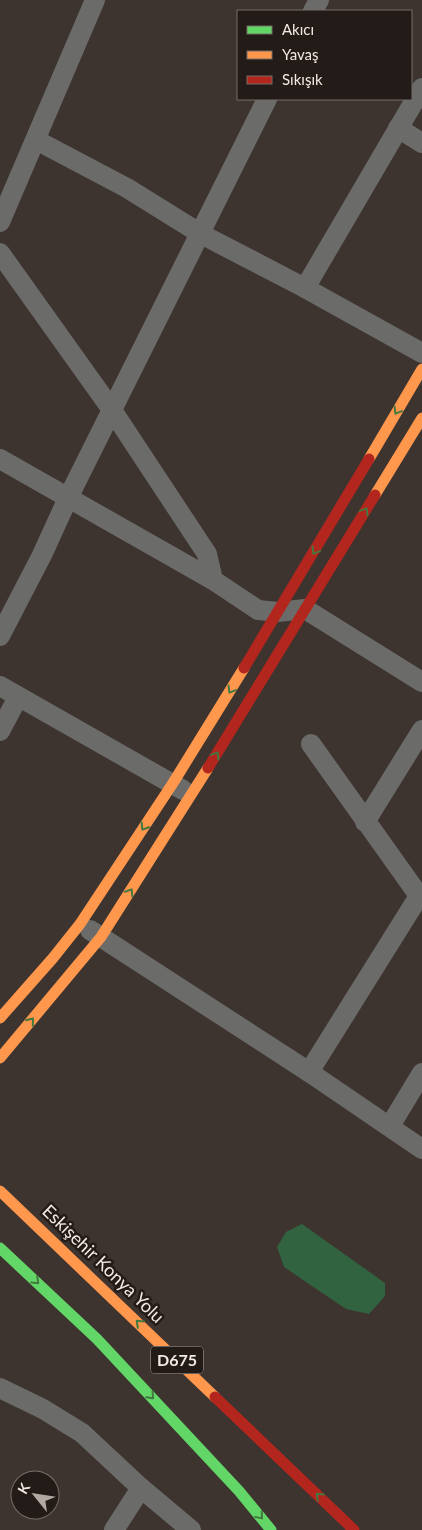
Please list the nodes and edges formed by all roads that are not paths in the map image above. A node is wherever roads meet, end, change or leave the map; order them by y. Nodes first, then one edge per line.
1 (95, 0) edge
2 (422, 88) edge
3 (267, 100) edge
4 (398, 128) junction
5 (36, 140) junction
6 (422, 143) edge
7 (0, 222) edge
8 (200, 234) junction
9 (0, 254) edge
10 (305, 288) junction
11 (422, 353) edge
12 (422, 369) edge
13 (112, 410) junction
14 (422, 418) edge
15 (0, 459) edge
16 (68, 498) junction
17 (213, 580) junction
18 (305, 609) junction
19 (278, 612) junction
20 (0, 636) edge
21 (422, 682) edge
22 (0, 686) edge
23 (18, 697) junction
24 (422, 730) edge
25 (0, 731) edge
26 (311, 744) dead end
27 (173, 783) junction
28 (191, 795) junction
29 (365, 822) junction
30 (420, 898) edge
31 (80, 924) junction
32 (101, 937) junction
33 (0, 1018) edge
34 (0, 1058) edge
35 (308, 1072) junction
36 (422, 1073) edge
37 (390, 1126) junction
38 (422, 1149) edge
39 (0, 1180) edge
40 (0, 1190) edge
41 (14, 1203) junction
42 (0, 1248) edge
43 (0, 1388) edge
44 (141, 1488) junction
45 (114, 1530) edge
46 (191, 1530) edge
47 (271, 1530) edge
48 (354, 1530) edge

1 - 5 street
2 - 4 street
3 - 8 street
4 - 6 street
4 - 10 street
5 - 7 street
5 - 8 street
8 - 10 street
8 - 13 street
9 - 13 street
10 - 11 street
12 -> 19 main road
13 - 16 street
13 - 17 street
18 -> 14 main road
15 - 16 street
16 - 17 street
16 - 20 street
17 - 19 street
18 - 19 street
18 - 21 street
28 -> 18 main road
19 -> 27 main road
22 - 23 street
23 - 25 street
23 - 27 street
24 - 29 street
26 - 29 street
27 - 28 street
27 -> 31 main road
32 -> 28 main road
29 - 30 street
30 - 35 street
31 - 32 street
31 - 33 main road
34 -> 32 main road
32 - 35 street
35 - 37 street
36 - 37 street
37 - 38 street
39 - 41 main road
40 - 41 main road, Eskişehir Konya Yolu / D675
48 -> 41 main road, Eskişehir Konya Yolu / D675
42 -> 47 main road, D675
43 - 44 street
44 - 45 street
44 - 46 street

